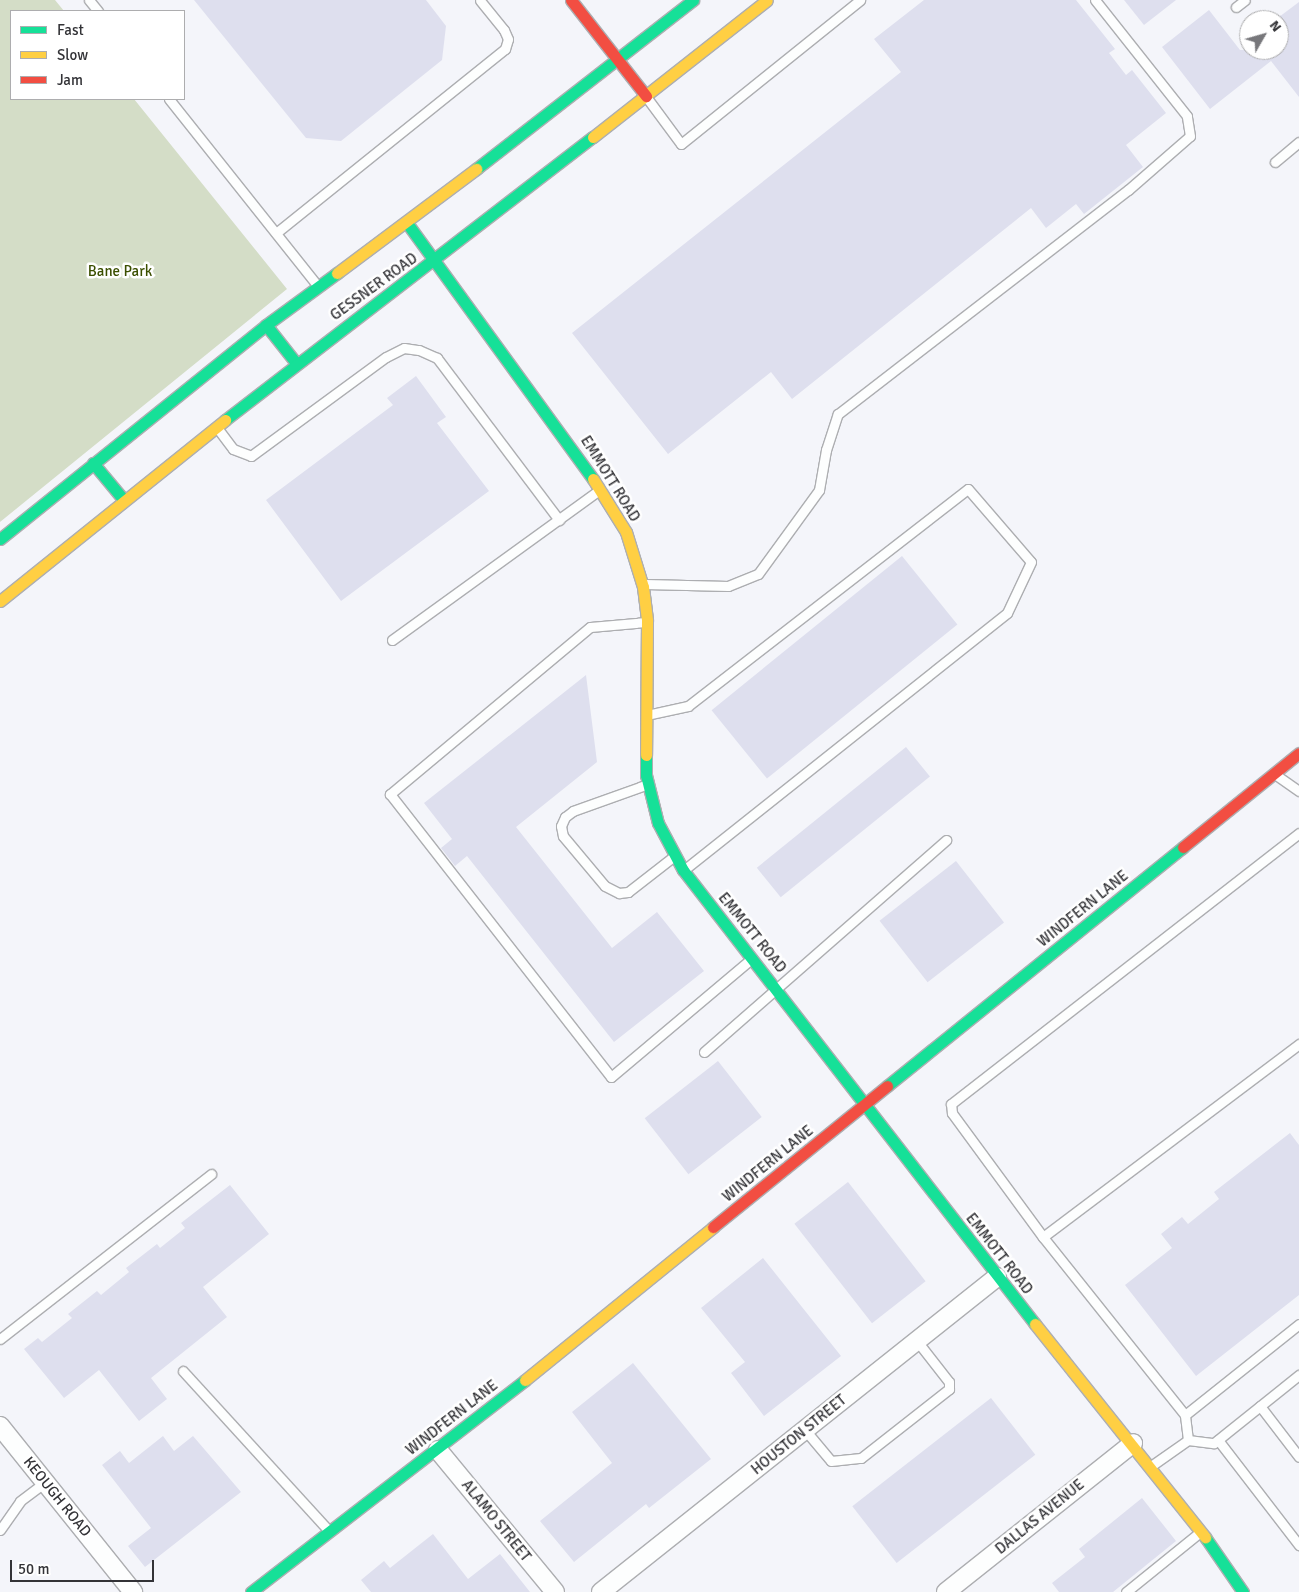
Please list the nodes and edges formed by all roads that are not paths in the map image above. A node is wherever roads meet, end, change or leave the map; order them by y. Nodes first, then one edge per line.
1 (89, 0) edge
2 (480, 0) edge
3 (571, 0) edge
4 (694, 0) edge
5 (766, 0) edge
6 (860, 0) edge
7 (1095, 0) edge
8 (1245, 0) edge
9 (1236, 7) dead end
10 (97, 10) edge
11 (618, 59) junction
12 (646, 96) junction
13 (170, 100) edge
14 (1299, 142) edge
15 (1275, 162) dead end
16 (407, 223) junction
17 (276, 233) junction
18 (435, 261) junction
19 (318, 287) junction
20 (266, 324) junction
21 (296, 363) junction
22 (216, 426) junction
23 (93, 463) junction
24 (601, 488) junction
25 (123, 499) junction
26 (559, 520) junction
27 (0, 539) edge
28 (642, 584) junction
29 (0, 601) edge
30 (648, 622) junction
31 (392, 640) dead end
32 (644, 715) junction
33 (1297, 760) edge
34 (1274, 774) junction
35 (648, 784) junction
36 (1299, 791) edge
37 (1299, 833) edge
38 (946, 840) dead end
39 (675, 856) junction
40 (683, 870) junction
41 (752, 958) junction
42 (776, 986) junction
43 (1299, 1044) edge
44 (704, 1052) dead end
45 (864, 1105) junction
46 (211, 1174) dead end
47 (1043, 1237) junction
48 (997, 1277) junction
49 (1299, 1324) edge
50 (0, 1339) edge
51 (917, 1341) junction
52 (183, 1371) dead end
53 (1299, 1375) edge
54 (1260, 1406) junction
55 (1185, 1414) junction
56 (0, 1426) edge
57 (805, 1430) junction
58 (1188, 1440) junction
59 (1218, 1440) junction
60 (1133, 1443) junction
61 (438, 1450) junction
62 (1299, 1457) edge
63 (1151, 1466) junction
64 (45, 1482) junction
65 (0, 1530) edge
66 (328, 1530) junction
67 (1201, 1532) junction
68 (1299, 1545) edge
69 (133, 1592) edge
70 (251, 1592) edge
71 (555, 1592) edge
72 (601, 1592) edge
73 (946, 1592) edge
74 (1126, 1592) edge
75 (1243, 1592) edge

1 - 10 lane
2 - 17 lane
3 - 11 street
4 - 11 street
5 - 12 street, GESSNER ROAD
6 - 12 lane
7 - 28 lane
8 - 9 lane
11 - 12 street
11 - 16 street
12 - 18 street, GESSNER ROAD
13 - 17 lane
14 - 15 lane
16 - 18 street, EMMOTT ROAD
16 - 19 street
17 - 19 lane
18 - 21 street, GESSNER ROAD
18 - 24 street, EMMOTT ROAD
19 - 20 street
20 - 21 street
20 - 23 street
21 - 22 street, GESSNER ROAD
22 - 25 street, GESSNER ROAD
22 - 26 lane
23 - 25 street
23 - 27 street
24 - 26 lane
24 - 28 street, EMMOTT ROAD
25 - 29 street, GESSNER ROAD
26 - 31 lane
28 - 30 street, EMMOTT ROAD
30 - 32 street, EMMOTT ROAD
30 - 41 lane
32 - 35 street, EMMOTT ROAD
32 - 40 lane
33 - 34 street, WINDFERN LANE
34 - 36 lane
34 - 45 street, WINDFERN LANE
35 - 39 street, EMMOTT ROAD
35 - 39 lane
37 - 47 lane
38 - 42 lane
39 - 40 street, EMMOTT ROAD
40 - 41 street, EMMOTT ROAD
41 - 42 street, EMMOTT ROAD
42 - 44 lane
42 - 45 street, EMMOTT ROAD
43 - 47 lane
45 - 48 street, EMMOTT ROAD
45 - 61 street, WINDFERN LANE
46 - 50 lane
47 - 55 lane
48 - 51 street, HOUSTON STREET
48 - 60 street, EMMOTT ROAD
49 - 55 lane
51 - 57 street, HOUSTON STREET
51 - 57 lane
52 - 66 lane
53 - 54 lane
54 - 59 lane
54 - 62 lane
55 - 58 lane
56 - 64 street, KEOUGH ROAD
57 - 72 street, HOUSTON STREET
58 - 59 lane
58 - 63 lane
59 - 68 lane
60 - 63 street, EMMOTT ROAD
60 - 73 street, DALLAS AVENUE
61 - 66 street, WINDFERN LANE
61 - 71 street, ALAMO STREET
63 - 67 street, EMMOTT ROAD
64 - 65 lane
64 - 69 street, KEOUGH ROAD
66 - 70 street, WINDFERN LANE
67 - 74 lane
67 - 75 street, EMMOTT ROAD

